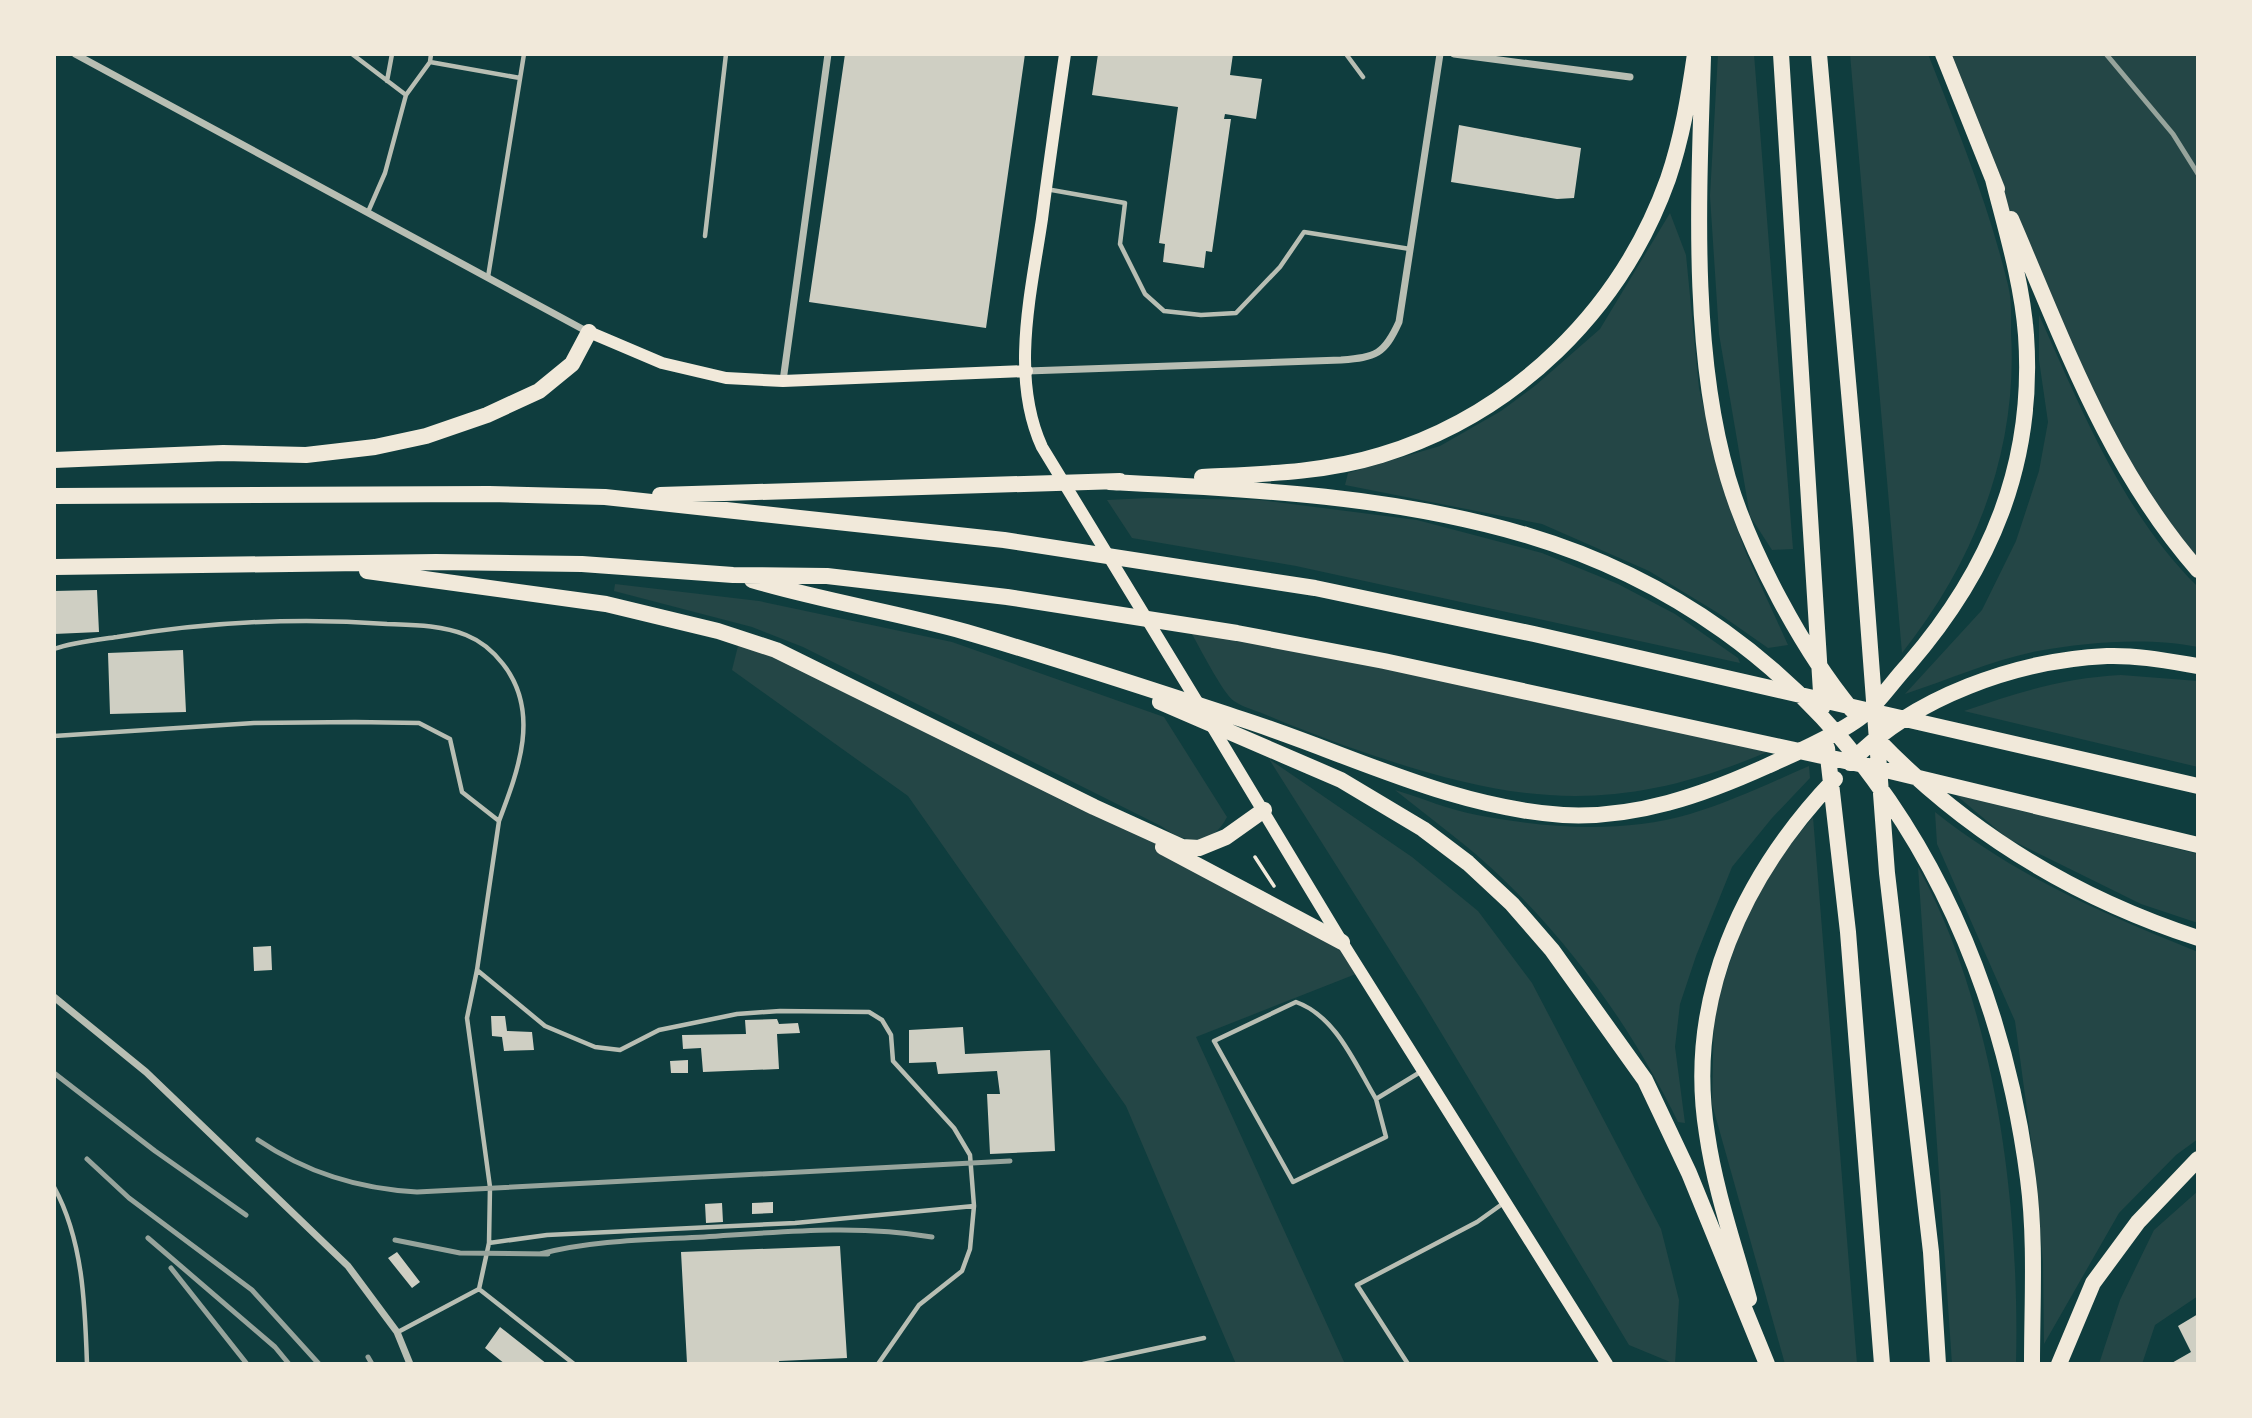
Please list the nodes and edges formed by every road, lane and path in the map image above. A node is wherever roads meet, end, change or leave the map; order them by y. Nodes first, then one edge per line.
1 (75, 54) edge
2 (352, 54) edge
3 (392, 54) edge
4 (431, 54) edge
5 (524, 54) edge
6 (726, 54) edge
7 (828, 54) edge
8 (1065, 54) edge
9 (1346, 54) edge
10 (1440, 54) edge
11 (1454, 54) edge
12 (1695, 54) edge
13 (1703, 54) edge
14 (1781, 54) edge
15 (1819, 54) edge
16 (1943, 54) edge
17 (430, 62) junction
18 (1363, 77) dead end
19 (1630, 77) dead end
20 (520, 78) junction
21 (387, 81) junction
22 (405, 95) junction
23 (1993, 180) junction
24 (1046, 190) junction
25 (368, 212) junction
26 (705, 236) dead end
27 (1410, 249) junction
28 (488, 277) junction
29 (589, 332) junction
30 (1027, 372) junction
31 (783, 381) junction
32 (54, 460) edge
33 (1109, 482) junction
34 (54, 496) edge
35 (605, 497) junction
36 (296, 563) junction
37 (54, 567) edge
38 (2198, 570) edge
39 (733, 575) junction
40 (54, 649) edge
41 (2198, 666) edge
42 (1081, 668) junction
43 (54, 736) edge
44 (2198, 786) edge
45 (1094, 807) junction
46 (1264, 810) junction
47 (499, 821) junction
48 (2198, 845) edge
49 (1255, 857) dead end
50 (1277, 891) dead end
51 (2198, 937) edge
52 (1342, 942) junction
53 (477, 970) junction
54 (54, 997) edge
55 (1423, 1071) junction
56 (1376, 1099) junction
57 (2198, 1159) edge
58 (54, 1187) edge
59 (1505, 1202) junction
60 (974, 1206) junction
61 (489, 1243) junction
62 (480, 1289) junction
63 (397, 1332) junction
64 (1204, 1338) dead end
65 (1765, 1357) edge
66 (87, 1364) edge
67 (410, 1364) edge
68 (574, 1364) edge
69 (878, 1364) edge
70 (1083, 1364) edge
71 (1408, 1364) edge
72 (1607, 1364) edge
73 (1882, 1364) edge
74 (1938, 1364) edge
75 (2032, 1364) edge
76 (2059, 1364) edge

1 - 25 street
2 - 21 lane
3 - 21 lane
4 - 17 lane
5 - 20 lane
6 - 26 lane
7 - 31 street
8 - 24 main road
9 - 18 lane
10 - 27 street
11 - 19 street
12 - 33 highway
13 - 51 highway
14 - 73 highway
15 - 74 highway
16 - 23 highway
17 - 20 lane
17 - 22 lane
20 - 28 lane
21 - 22 lane
22 - 25 lane
23 - 38 highway
23 - 42 highway
24 - 27 lane
24 - 30 main road
25 - 28 street
27 - 30 street
28 - 29 street
29 - 31 main road
29 - 32 highway
30 - 31 main road
30 - 46 main road
33 - 35 highway
33 - 75 highway
34 - 35 highway
35 - 44 highway
36 - 37 highway
36 - 39 highway
36 - 45 highway
39 - 42 highway
39 - 48 highway
40 - 47 lane
41 - 65 highway
42 - 65 highway
43 - 47 lane
45 - 46 highway
45 - 52 highway
46 - 52 main road
47 - 53 lane
49 - 50 path
52 - 55 main road
53 - 60 lane
53 - 61 lane
54 - 63 street
55 - 56 lane
55 - 59 main road
56 - 56 lane
57 - 76 highway
58 - 66 lane
59 - 71 lane
59 - 72 main road
60 - 61 lane
60 - 69 lane
61 - 62 lane
62 - 63 lane
62 - 68 lane
63 - 67 street
64 - 70 lane

